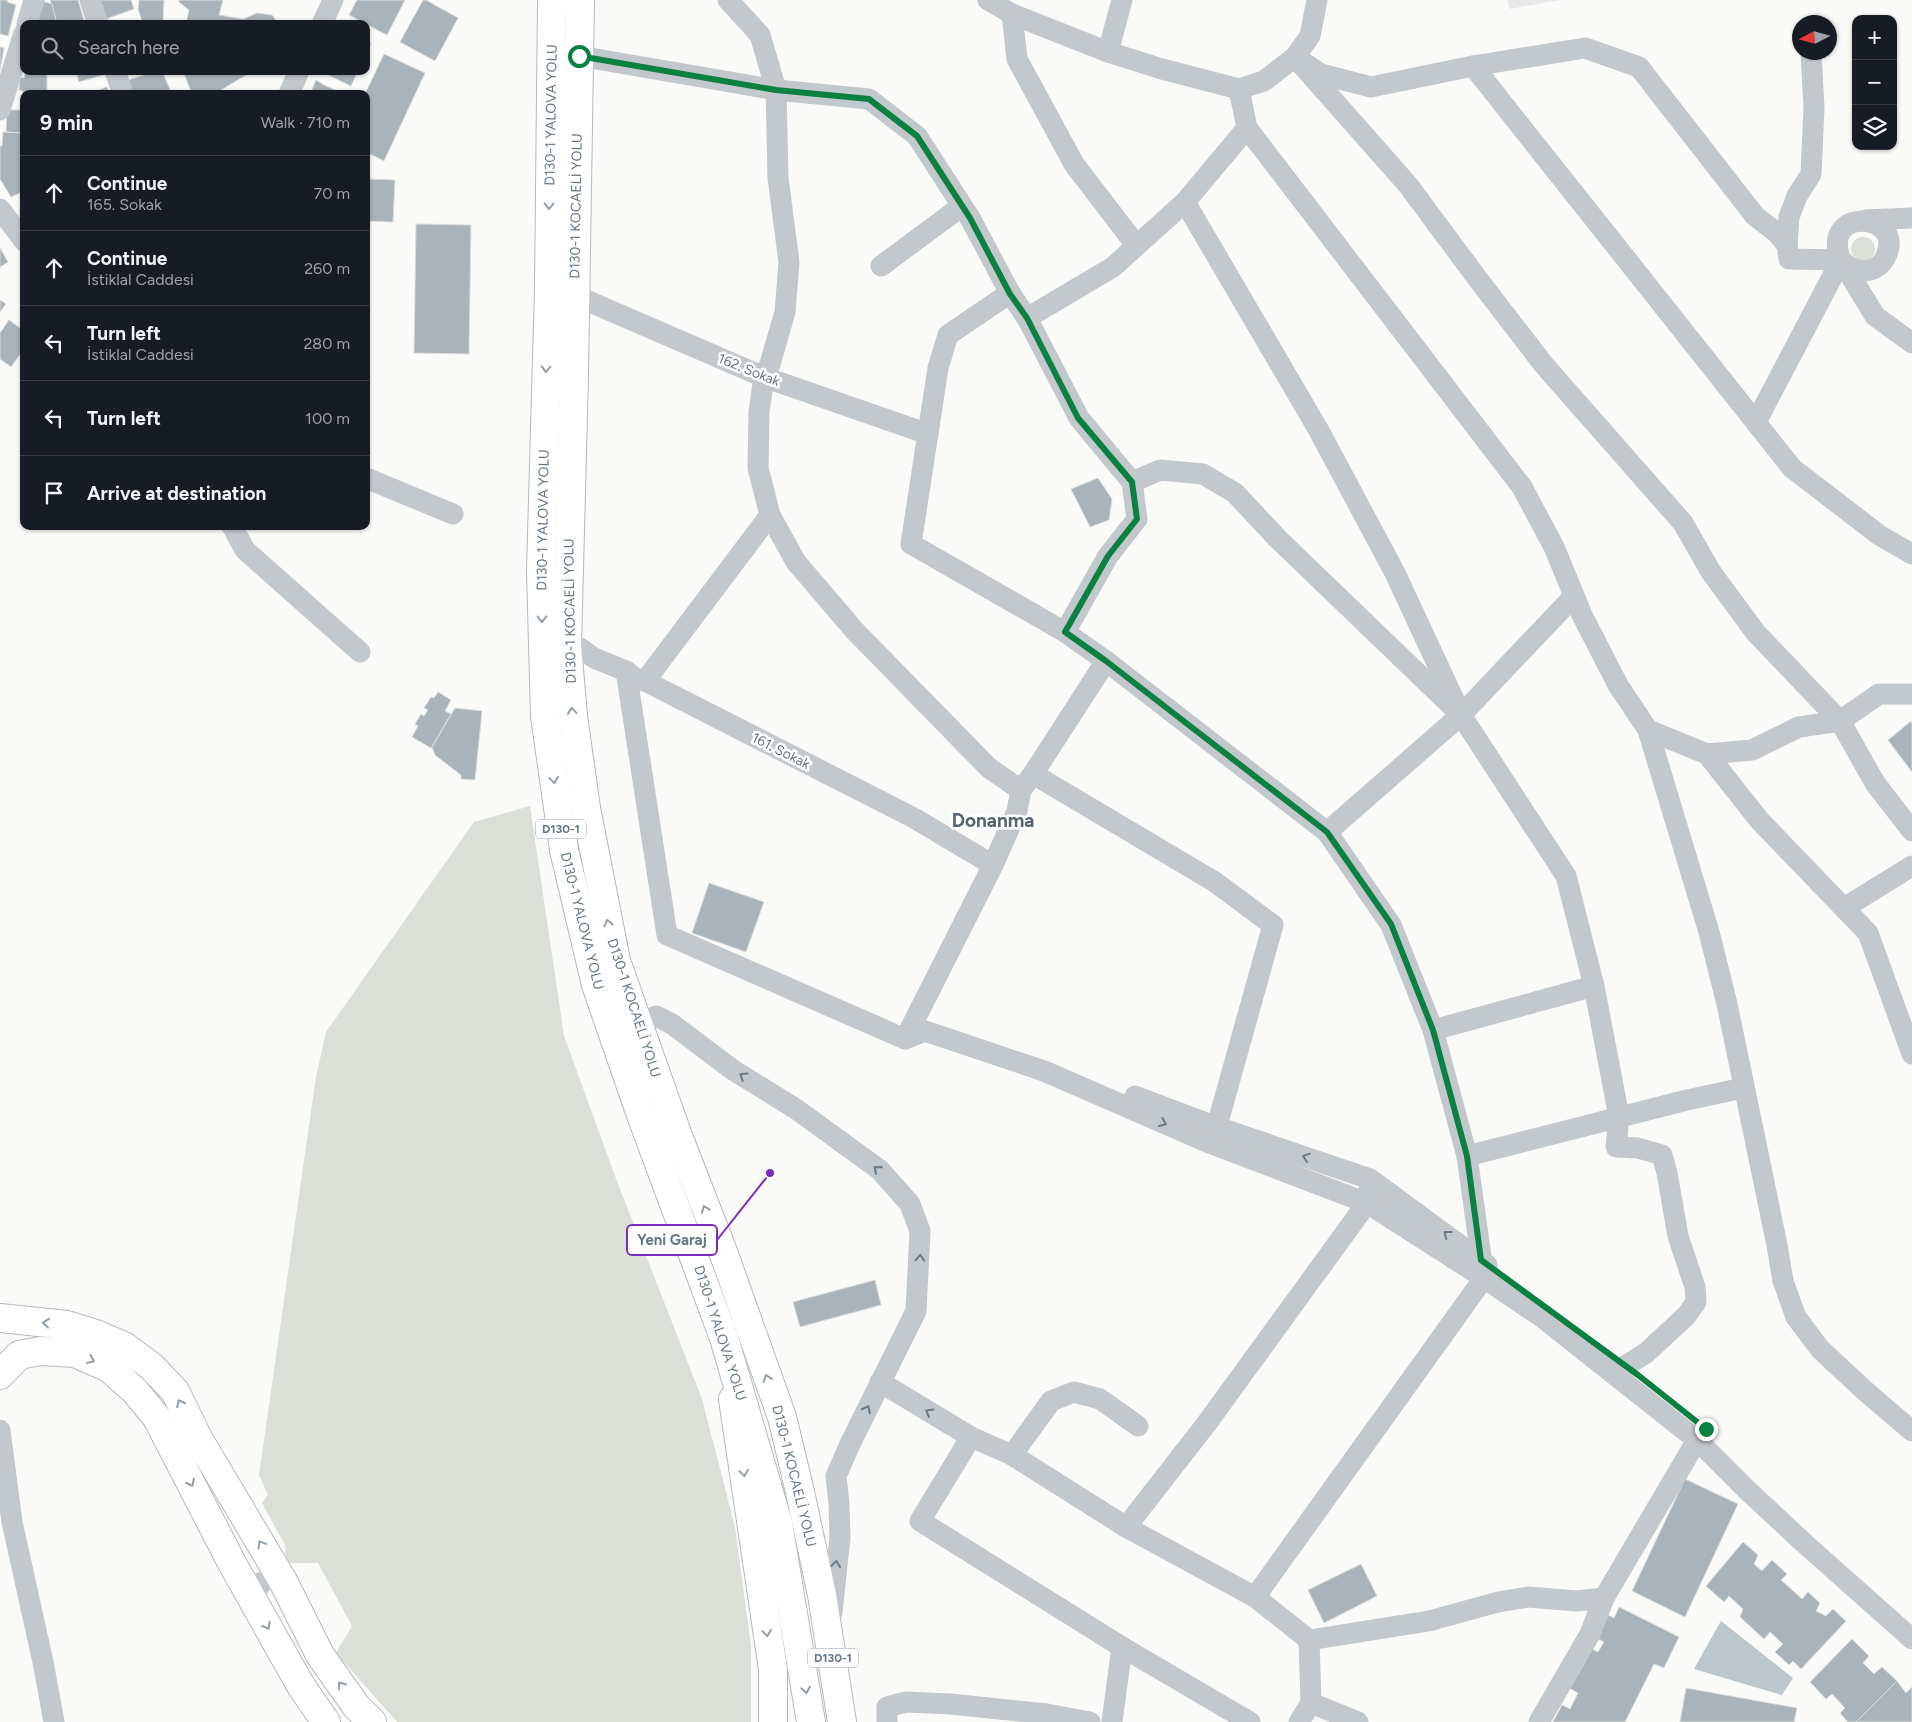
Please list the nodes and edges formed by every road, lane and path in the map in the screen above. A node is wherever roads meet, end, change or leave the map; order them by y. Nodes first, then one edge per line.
1 (34, 0) edge
2 (90, 0) edge
3 (333, 0) edge
4 (728, 0) edge
5 (988, 0) edge
6 (1122, 0) edge
7 (1317, 0) edge
8 (549, 1) edge
9 (579, 6) edge
10 (1012, 14) junction
11 (27, 20) edge
12 (97, 20) edge
13 (324, 20) edge
14 (20, 46) edge
15 (1108, 52) junction
16 (579, 56) junction
17 (1295, 57) junction
18 (1811, 60) edge
19 (1473, 66) junction
20 (116, 75) edge
21 (297, 75) edge
22 (122, 90) edge
23 (291, 90) edge
24 (776, 90) junction
25 (1239, 90) junction
26 (0, 110) edge
27 (1247, 128) junction
28 (1185, 202) junction
29 (962, 206) junction
30 (0, 209) edge
31 (1912, 218) edge
32 (1862, 220) junction
33 (20, 236) edge
34 (1787, 244) junction
35 (1136, 245) junction
36 (1841, 260) junction
37 (881, 266) dead end
38 (1872, 270) junction
39 (1010, 294) junction
40 (574, 295) junction
41 (1875, 316) junction
42 (1027, 318) junction
43 (1912, 343) edge
44 (764, 377) junction
45 (1756, 422) junction
46 (928, 434) junction
47 (370, 480) edge
48 (1132, 482) junction
49 (453, 514) dead end
50 (770, 515) junction
51 (234, 530) edge
52 (1912, 554) edge
53 (1574, 596) junction
54 (1065, 632) junction
55 (567, 646) junction
56 (360, 652) dead end
57 (1106, 661) junction
58 (626, 671) junction
59 (645, 682) junction
60 (1912, 694) edge
61 (1461, 714) junction
62 (1840, 721) junction
63 (1648, 730) junction
64 (1706, 754) junction
65 (1027, 782) junction
66 (1912, 831) edge
67 (1327, 832) junction
68 (993, 865) junction
69 (1912, 866) edge
70 (1844, 908) junction
71 (1594, 986) junction
72 (656, 1016) dead end
73 (1433, 1030) junction
74 (906, 1039) junction
75 (1912, 1054) edge
76 (1744, 1088) junction
77 (1619, 1117) junction
78 (1214, 1135) junction
79 (1467, 1156) junction
80 (1370, 1179) junction
81 (1367, 1204) junction
82 (1482, 1269) junction
83 (0, 1318) edge
84 (724, 1338) junction
85 (1620, 1370) junction
86 (0, 1374) edge
87 (880, 1382) junction
88 (1138, 1426) dead end
89 (0, 1430) edge
90 (1912, 1431) edge
91 (1702, 1434) junction
92 (971, 1437) junction
93 (1012, 1455) junction
94 (1126, 1527) junction
95 (283, 1581) junction
96 (1255, 1597) junction
97 (1604, 1598) junction
98 (253, 1601) junction
99 (1912, 1624) edge
100 (1912, 1639) edge
101 (1309, 1640) junction
102 (831, 1648) junction
103 (1122, 1648) junction
104 (1311, 1702) junction
105 (54, 1722) edge
106 (326, 1722) edge
107 (372, 1722) edge
108 (773, 1722) edge
109 (811, 1722) edge
110 (842, 1722) edge
111 (887, 1722) edge
112 (1090, 1722) edge
113 (1112, 1722) edge
114 (1250, 1722) edge
115 (1300, 1722) edge
116 (1358, 1722) edge
117 (1539, 1722) edge

1 - 11 street
2 - 12 street
3 - 13 street
4 - 24 street
5 - 10 street
6 - 15 street
7 - 17 street
8 - 9 main road
8 -> 84 main road, D130-1 YALOVA YOLU / D130-1
9 - 16 main road, D130-1 KOCAELİ YOLU / D130-1
10 - 15 street
10 - 35 street
14 - 26 street
15 - 25 street
16 - 24 street
16 - 40 main road, D130-1 KOCAELİ YOLU / D130-1
17 - 19 street
17 - 25 street
17 - 62 street
18 - 34 street
19 - 34 street
19 - 45 street
20 - 22 street
21 - 23 street
24 - 29 street
24 - 44 street
25 - 27 street
27 - 28 street
27 - 53 street
28 - 35 street
28 - 61 street
29 - 37 street
29 - 39 street
30 - 33 street
31 - 32 street
32 - 36 street
32 - 38 street
34 - 36 street
35 - 42 street
36 - 38 street
36 - 41 street
36 - 45 street
38 - 41 street
39 - 42 street
39 - 46 street
40 - 44 street, 162. Sokak
40 - 55 main road, D130-1 KOCAELİ YOLU / D130-1
41 - 43 street
42 - 48 street
44 - 46 street, 162. Sokak
44 - 50 street
45 - 52 street
46 - 54 street
47 - 49 street
48 - 54 street
48 - 61 street
50 - 59 street
50 - 65 street
51 - 56 street
53 - 61 street
53 - 63 street
54 - 57 street
55 - 58 street, 161. Sokak
102 -> 55 main road, D130-1 KOCAELİ YOLU / D130-1
57 - 65 street
57 - 67 street
58 - 59 street, 161. Sokak
58 - 74 street
59 - 68 street, 161. Sokak
60 - 62 street
61 - 67 street
61 - 71 street
62 - 64 street
62 - 66 street
63 - 64 street
63 - 76 street
64 - 70 street
65 - 68 street
65 - 78 street
67 - 73 street
68 - 74 street
69 - 70 street
70 - 75 street
71 - 73 street
71 - 77 street
87 -> 72 street
73 - 79 street
74 - 78 street
76 - 77 street
76 - 90 street
77 - 79 street
77 - 85 street
80 -> 78 street
78 - 81 street
79 - 82 street
80 - 81 street
82 -> 80 street
81 - 82 street
81 - 94 street
82 - 85 street
82 - 96 street
95 -> 83 main road
84 -> 108 main road
84 -> 109 main road, D130-1 YALOVA YOLU / D130-1
85 - 91 street
86 -> 98 main road
92 -> 87 street
102 -> 87 street
88 - 93 street
89 - 105 street
91 - 97 street
91 - 99 street
91 - 100 street
92 - 93 street
92 - 103 street
93 - 94 street
94 - 96 street
95 - 98 street
107 -> 95 main road
96 - 101 street
97 - 101 street
97 - 117 street
98 -> 106 main road
101 - 104 street
102 - 110 main road, D130-1 KOCAELİ YOLU / D130-1
103 - 113 street
103 - 114 street
104 - 115 street
104 - 116 street
111 - 112 street

